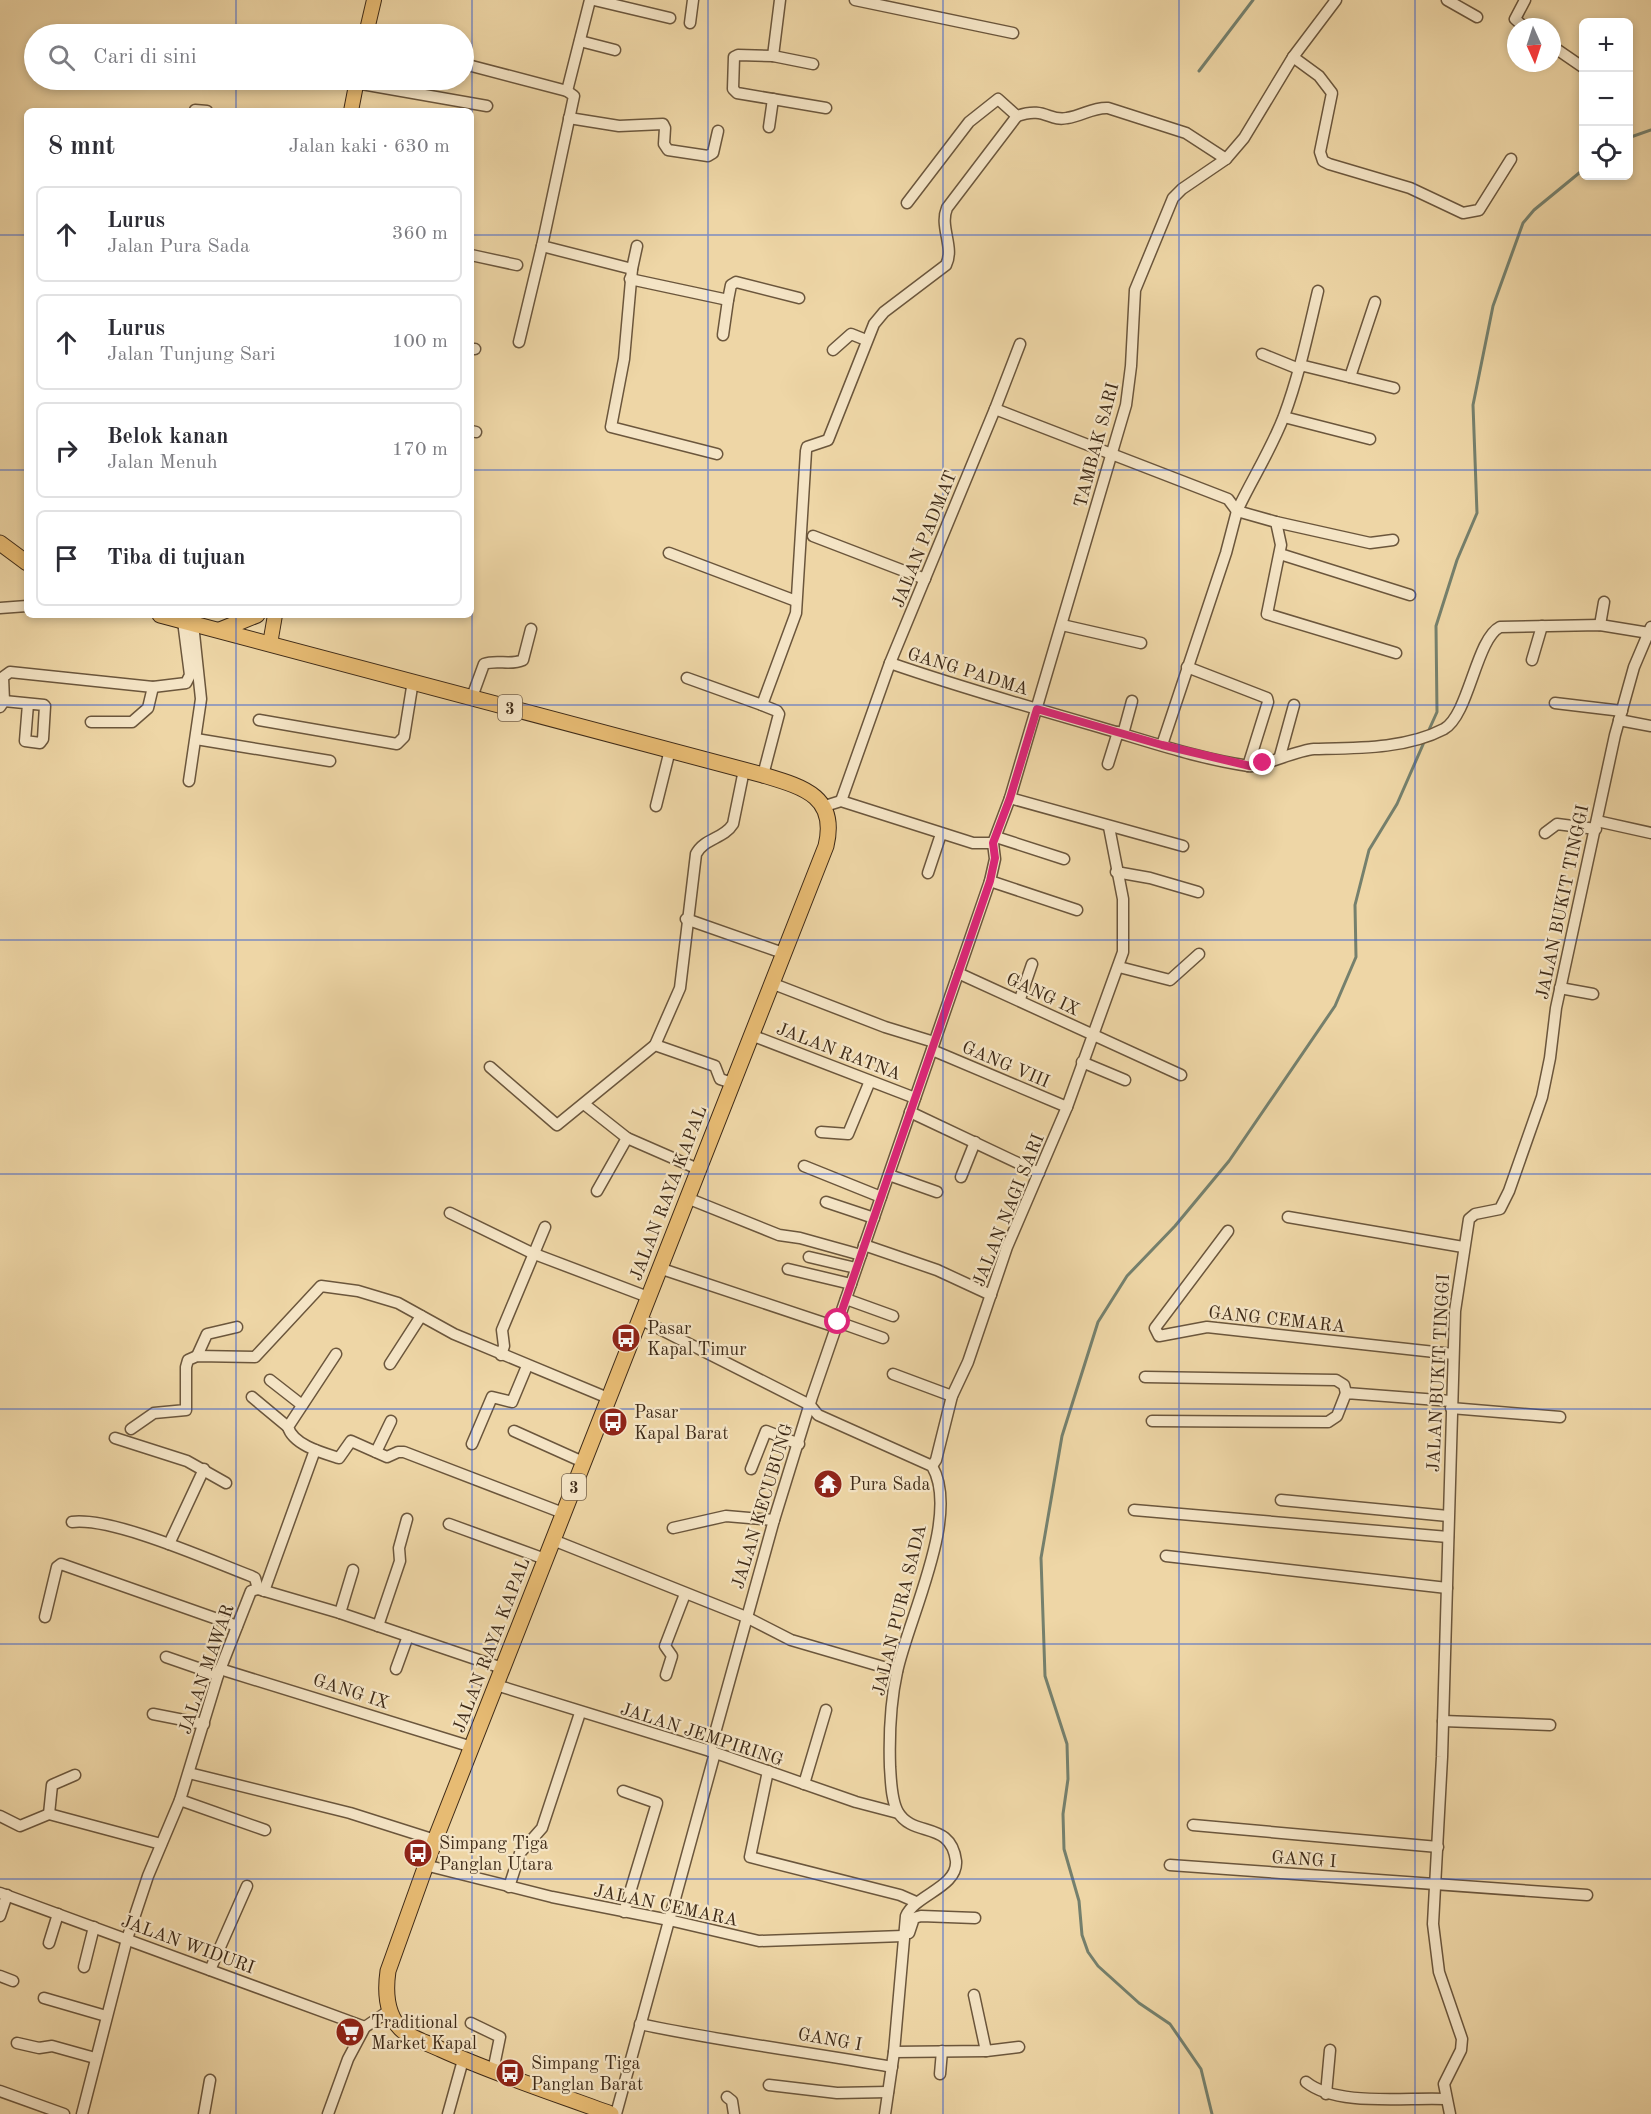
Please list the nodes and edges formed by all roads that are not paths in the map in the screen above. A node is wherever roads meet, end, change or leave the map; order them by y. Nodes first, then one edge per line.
1 (374, 0) edge
2 (592, 0) edge
3 (693, 0) edge
4 (780, 0) edge
5 (855, 0) edge
6 (1336, 0) edge
7 (1448, 0) edge
8 (1525, 0) edge
9 (1477, 17) dead end
10 (670, 18) dead end
11 (1516, 18) edge
12 (368, 24) edge
13 (690, 24) dead end
14 (1013, 33) dead end
15 (579, 41) junction
16 (615, 50) dead end
17 (1561, 52) edge
18 (773, 56) junction
19 (1293, 57) junction
20 (813, 64) dead end
21 (1579, 65) edge
22 (474, 67) edge
23 (355, 90) edge
24 (404, 90) edge
25 (567, 91) junction
26 (773, 99) junction
27 (487, 106) dead end
28 (352, 108) edge
29 (826, 108) dead end
30 (1013, 112) junction
31 (569, 118) junction
32 (769, 126) dead end
33 (718, 131) dead end
34 (1226, 159) junction
35 (1511, 159) dead end
36 (907, 203) dead end
37 (542, 246) junction
38 (636, 246) dead end
39 (474, 256) edge
40 (517, 265) dead end
41 (631, 274) junction
42 (1318, 291) dead end
43 (799, 298) dead end
44 (728, 300) junction
45 (1375, 302) dead end
46 (723, 335) dead end
47 (860, 337) junction
48 (519, 342) dead end
49 (1020, 344) dead end
50 (833, 350) dead end
51 (1262, 354) dead end
52 (1300, 367) junction
53 (1350, 377) junction
54 (1394, 388) dead end
55 (995, 409) junction
56 (1284, 417) junction
57 (1370, 439) dead end
58 (1113, 452) junction
59 (717, 454) dead end
60 (1237, 512) junction
61 (1276, 522) junction
62 (813, 536) dead end
63 (1393, 540) dead end
64 (0, 543) edge
65 (669, 553) dead end
66 (1280, 554) junction
67 (24, 561) edge
68 (925, 579) junction
69 (1410, 595) dead end
70 (796, 601) junction
71 (1604, 602) dead end
72 (24, 606) edge
73 (0, 608) edge
74 (172, 618) edge
75 (250, 618) edge
76 (275, 618) edge
77 (188, 622) junction
78 (1062, 625) junction
79 (1600, 625) junction
80 (1542, 626) junction
81 (531, 629) dead end
82 (220, 630) junction
83 (1650, 630) edge
84 (1141, 643) dead end
85 (270, 644) junction
86 (1396, 653) dead end
87 (1532, 660) dead end
88 (890, 663) junction
89 (1187, 667) junction
90 (687, 678) dead end
91 (413, 681) junction
92 (153, 687) junction
93 (472, 697) junction
94 (1132, 701) dead end
95 (1555, 703) dead end
96 (2, 704) edge
97 (28, 704) dead end
98 (1294, 705) dead end
99 (764, 706) junction
100 (1037, 709) junction
101 (1620, 716) junction
102 (259, 720) dead end
103 (91, 722) dead end
104 (1651, 726) edge
105 (1120, 733) junction
106 (196, 739) junction
107 (1162, 745) junction
108 (670, 750) junction
109 (1280, 756) junction
110 (330, 761) dead end
111 (1108, 764) dead end
112 (1248, 766) junction
113 (753, 772) junction
114 (189, 781) dead end
115 (1010, 798) junction
116 (841, 801) junction
117 (656, 806) dead end
118 (825, 806) junction
119 (1596, 825) junction
120 (1109, 827) junction
121 (1545, 832) dead end
122 (1651, 833) edge
123 (941, 834) junction
124 (994, 840) junction
125 (1183, 846) dead end
126 (1064, 859) dead end
127 (1116, 872) junction
128 (928, 873) dead end
129 (990, 881) junction
130 (1198, 892) dead end
131 (1077, 910) dead end
132 (690, 921) junction
133 (783, 953) junction
134 (1199, 954) dead end
135 (1032, 964) dead end
136 (1119, 967) junction
137 (961, 973) junction
138 (771, 983) junction
139 (1560, 988) junction
140 (1593, 994) dead end
141 (1002, 995) dead end
142 (1020, 999) junction
143 (894, 1033) dead end
144 (751, 1035) junction
145 (1091, 1035) junction
146 (920, 1043) dead end
147 (933, 1046) junction
148 (661, 1047) junction
149 (1082, 1062) junction
150 (490, 1067) dead end
151 (1181, 1075) dead end
152 (1125, 1080) dead end
153 (870, 1081) junction
154 (732, 1083) junction
155 (915, 1098) junction
156 (1067, 1107) junction
157 (588, 1108) junction
158 (910, 1112) junction
159 (821, 1132) dead end
160 (627, 1138) junction
161 (975, 1142) junction
162 (804, 1166) dead end
163 (698, 1169) junction
164 (1039, 1173) junction
165 (889, 1174) junction
166 (961, 1177) dead end
167 (597, 1191) dead end
168 (937, 1192) dead end
169 (881, 1197) junction
170 (687, 1198) junction
171 (826, 1202) dead end
172 (450, 1212) dead end
173 (1288, 1217) dead end
174 (874, 1218) junction
175 (545, 1227) dead end
176 (1228, 1231) dead end
177 (1463, 1247) junction
178 (862, 1250) junction
179 (532, 1252) junction
180 (809, 1257) dead end
181 (659, 1268) junction
182 (856, 1268) junction
183 (788, 1269) dead end
184 (851, 1284) junction
185 (991, 1295) junction
186 (648, 1297) junction
187 (846, 1299) junction
188 (415, 1312) junction
189 (893, 1316) dead end
190 (640, 1318) junction
191 (837, 1324) junction
192 (237, 1327) dead end
193 (883, 1338) dead end
194 (336, 1354) dead end
195 (1453, 1354) junction
196 (501, 1355) junction
197 (197, 1356) junction
198 (390, 1364) dead end
199 (528, 1366) junction
200 (893, 1374) dead end
201 (1145, 1377) dead end
202 (270, 1380) dead end
203 (1346, 1393) junction
204 (952, 1396) junction
205 (252, 1397) dead end
206 (608, 1398) junction
207 (302, 1405) junction
208 (810, 1405) junction
209 (1451, 1405) junction
210 (1560, 1417) dead end
211 (390, 1421) dead end
212 (1152, 1421) dead end
213 (130, 1429) dead end
214 (289, 1430) junction
215 (514, 1431) dead end
216 (115, 1438) dead end
217 (472, 1444) dead end
218 (799, 1444) junction
219 (315, 1450) junction
220 (376, 1452) junction
221 (583, 1462) junction
222 (932, 1466) junction
223 (204, 1469) junction
224 (751, 1469) dead end
225 (226, 1483) dead end
226 (1281, 1500) dead end
227 (1134, 1510) dead end
228 (563, 1513) junction
229 (1448, 1516) junction
230 (407, 1519) dead end
231 (774, 1520) junction
232 (72, 1521) dead end
233 (448, 1524) dead end
234 (673, 1528) dead end
235 (1448, 1537) junction
236 (553, 1540) junction
237 (169, 1544) junction
238 (1166, 1557) dead end
239 (545, 1559) junction
240 (353, 1570) dead end
241 (1447, 1588) junction
242 (261, 1590) junction
243 (685, 1594) junction
244 (340, 1613) junction
245 (45, 1617) dead end
246 (746, 1617) junction
247 (237, 1626) junction
248 (378, 1626) junction
249 (408, 1636) junction
250 (166, 1657) dead end
251 (502, 1668) junction
252 (396, 1669) dead end
253 (897, 1671) junction
254 (219, 1672) junction
255 (666, 1675) dead end
256 (496, 1685) junction
257 (826, 1710) dead end
258 (580, 1713) junction
259 (153, 1714) dead end
260 (1443, 1721) junction
261 (204, 1724) junction
262 (1550, 1725) dead end
263 (472, 1747) junction
264 (712, 1752) junction
265 (768, 1771) junction
266 (189, 1773) junction
267 (75, 1775) dead end
268 (804, 1784) junction
269 (623, 1791) dead end
270 (180, 1800) junction
271 (898, 1813) junction
272 (50, 1814) junction
273 (0, 1816) edge
274 (1193, 1825) dead end
275 (265, 1830) dead end
276 (435, 1840) junction
277 (161, 1845) junction
278 (1438, 1847) junction
279 (1170, 1864) dead end
280 (425, 1865) junction
281 (247, 1886) dead end
282 (1436, 1886) junction
283 (509, 1887) junction
284 (4, 1894) edge
285 (1587, 1895) dead end
286 (916, 1902) junction
287 (624, 1912) junction
288 (58, 1914) junction
289 (0, 1916) edge
290 (975, 1918) dead end
291 (669, 1920) junction
292 (94, 1927) junction
293 (903, 1936) junction
294 (127, 1939) junction
295 (49, 1943) dead end
296 (902, 1948) junction
297 (84, 1967) dead end
298 (210, 1970) junction
299 (0, 1976) edge
300 (13, 1981) dead end
301 (974, 1995) dead end
302 (44, 1998) dead end
303 (390, 2010) junction
304 (106, 2016) junction
305 (471, 2023) dead end
306 (640, 2024) junction
307 (365, 2027) junction
308 (17, 2043) dead end
309 (1019, 2047) dead end
310 (1330, 2050) dead end
311 (942, 2051) junction
312 (986, 2051) junction
313 (894, 2052) junction
314 (95, 2058) junction
315 (463, 2060) junction
316 (892, 2067) junction
317 (493, 2070) junction
318 (940, 2074) dead end
319 (210, 2080) dead end
320 (1306, 2082) dead end
321 (769, 2085) dead end
322 (0, 2091) edge
323 (888, 2092) junction
324 (1326, 2094) junction
325 (727, 2097) dead end
326 (1445, 2098) junction
327 (64, 2114) edge
328 (82, 2114) edge
329 (204, 2114) edge
330 (328, 2114) edge
331 (448, 2114) edge
332 (613, 2114) edge
333 (734, 2114) edge
334 (885, 2114) edge
335 (1450, 2114) edge

1 - 12 main road
2 - 10 street
2 - 15 street
3 - 13 street
4 - 18 street
5 - 14 street
6 - 19 street, TAMBAK SARI
7 - 9 street
8 - 11 street
15 - 16 street
15 - 25 street
17 - 21 street
18 - 20 street
18 - 26 street
19 - 34 street, TAMBAK SARI
19 - 35 street
22 - 25 street
23 - 28 main road
24 - 27 street
25 - 31 street
26 - 29 street
26 - 32 street
30 - 34 street
30 - 36 street
30 - 47 street
31 - 33 street
31 - 37 street
34 - 58 street, TAMBAK SARI
37 - 41 street
37 - 48 street
38 - 41 street
39 - 40 street
41 - 44 street
41 - 59 street
42 - 52 street
43 - 44 street
44 - 46 street
45 - 53 street
47 - 50 street
47 - 70 street
49 - 55 street, JALAN PADMAT
51 - 52 street
52 - 53 street
52 - 56 street
53 - 54 street
55 - 58 street
55 - 68 street, JALAN PADMAT
56 - 57 street
56 - 60 street
58 - 60 street
58 - 78 street, TAMBAK SARI
60 - 61 street
60 - 89 street
61 - 63 street
61 - 66 street
62 - 68 street
64 - 67 highway
65 - 70 street
66 - 69 street
66 - 86 street
68 - 88 street, JALAN PADMAT
70 - 99 street
71 - 79 street
72 - 73 street
74 - 77 highway, 3
75 - 82 highway
76 - 85 main road
77 - 82 highway, 3
77 - 92 street
77 - 106 street
78 - 84 street
78 - 100 street, TAMBAK SARI
79 - 80 street
79 - 83 street
80 - 87 street
80 - 109 street
81 - 93 street
82 - 85 highway, 3
83 - 101 street, JALAN BUKIT TINGGI
85 - 91 highway, 3
88 - 100 street, GANG PADMA
88 - 116 street, JALAN PADMAT
89 - 107 street
89 - 112 street
90 - 99 street
91 - 93 highway, 3
91 - 102 street
92 - 96 street
92 - 103 street
93 - 108 highway, 3
94 - 105 street
95 - 101 street
96 - 97 street
98 - 109 street
99 - 113 street
100 - 105 street, GANG PADMA
100 - 115 street, TAMBAK SARI
101 - 104 street
101 - 119 street, JALAN BUKIT TINGGI
105 - 107 street, GANG PADMA
105 - 111 street
106 - 110 street
106 - 114 street
107 - 112 street, GANG PADMA
108 - 113 highway, 3
108 - 117 street
109 - 112 street
113 - 118 highway, 3
113 - 132 street
115 - 120 street
115 - 124 street, TAMBAK SARI
116 - 118 street
116 - 123 street
118 - 133 highway, JALAN RAYA KAPAL / 3
119 - 121 street
119 - 122 street
119 - 139 street, JALAN BUKIT TINGGI
120 - 125 street
120 - 127 street, JALAN NAGI SARI
123 - 124 street
123 - 128 street
124 - 126 street
124 - 129 street
127 - 130 street
127 - 136 street, JALAN NAGI SARI
129 - 131 street
129 - 137 street
132 - 133 street
132 - 148 street
133 - 138 highway, JALAN RAYA KAPAL / 3
134 - 136 street
135 - 142 street
136 - 145 street, JALAN NAGI SARI
137 - 141 street, GANG IX
137 - 142 street, GANG IX
137 - 147 street
138 - 144 highway, JALAN RAYA KAPAL / 3
138 - 147 street, GANG VIII
139 - 140 street
139 - 177 street, JALAN BUKIT TINGGI
142 - 145 street, GANG IX
143 - 146 street
144 - 153 street, JALAN RATNA
144 - 154 highway, JALAN RAYA KAPAL / 3
145 - 149 street, JALAN NAGI SARI
145 - 151 street, GANG IX
147 - 155 street
147 - 156 street, GANG VIII
148 - 154 street
148 - 157 street
149 - 152 street
149 - 156 street, JALAN NAGI SARI
150 - 157 street
153 - 155 street, JALAN RATNA
153 - 159 street
154 - 163 highway, JALAN RAYA KAPAL / 3
155 - 158 street
156 - 164 street, JALAN NAGI SARI
157 - 160 street
158 - 161 street
158 - 165 street
160 - 163 street
160 - 167 street
161 - 164 street
161 - 166 street
162 - 169 street
163 - 170 highway, JALAN RAYA KAPAL / 3
164 - 185 street, JALAN NAGI SARI
165 - 168 street
165 - 169 street
169 - 174 street
170 - 178 street
170 - 181 highway, JALAN RAYA KAPAL / 3
171 - 174 street
172 - 179 street
173 - 177 street
174 - 178 street
175 - 179 street
176 - 195 street, GANG CEMARA
177 - 195 street, JALAN BUKIT TINGGI
178 - 182 street
178 - 185 street
179 - 186 street
179 - 196 street
180 - 182 street
181 - 186 highway, JALAN RAYA KAPAL / 3
181 - 191 street
182 - 184 street
183 - 184 street
184 - 187 street
185 - 204 street, JALAN NAGI SARI
186 - 190 highway, JALAN RAYA KAPAL / 3
187 - 189 street
187 - 191 street
188 - 196 street
188 - 197 street
188 - 198 street
190 - 206 highway, JALAN RAYA KAPAL / 3
190 - 208 street
191 - 193 street
191 - 208 street
192 - 197 street
194 - 207 street
195 - 209 street, JALAN BUKIT TINGGI
196 - 199 street
197 - 213 street
199 - 206 street
199 - 217 street
200 - 204 street
201 - 203 street
202 - 207 street
203 - 209 street
203 - 212 street
204 - 222 street, JALAN NAGI SARI
205 - 214 street
206 - 221 highway, JALAN RAYA KAPAL / 3
207 - 214 street
208 - 218 street, JALAN KECUBUNG
208 - 222 street
209 - 210 street
209 - 229 street, JALAN BUKIT TINGGI
211 - 220 street
214 - 219 street
215 - 221 street
216 - 223 street
218 - 224 street
218 - 231 street, JALAN KECUBUNG
219 - 220 street
219 - 242 street
220 - 228 street
221 - 228 highway, JALAN RAYA KAPAL / 3
222 - 253 street, JALAN PURA SADA
223 - 225 street
223 - 237 street
226 - 229 street
227 - 235 street
228 - 236 highway, JALAN RAYA KAPAL / 3
229 - 235 street, JALAN BUKIT TINGGI
230 - 248 street
231 - 234 street
231 - 246 street, JALAN KECUBUNG
232 - 237 street
233 - 239 street
235 - 241 street, JALAN BUKIT TINGGI
236 - 239 highway, JALAN RAYA KAPAL / 3
236 - 243 street
237 - 242 street
238 - 241 street
239 - 251 highway, JALAN RAYA KAPAL / 3
240 - 244 street
241 - 260 street, JALAN BUKIT TINGGI
242 - 244 street
242 - 247 street, JALAN MAWAR
243 - 246 street
243 - 255 street
244 - 248 street
245 - 247 street
246 - 253 street
246 - 264 street, JALAN KECUBUNG
247 - 254 street, JALAN MAWAR
248 - 249 street
249 - 251 street
249 - 252 street
250 - 254 street, GANG IX
251 - 256 highway, JALAN RAYA KAPAL / 3
253 - 271 street, JALAN PURA SADA
254 - 261 street, JALAN MAWAR
254 - 263 street, GANG IX
256 - 258 street, JALAN JEMPIRING
256 - 263 highway, JALAN RAYA KAPAL / 3
257 - 268 street
258 - 264 street, JALAN JEMPIRING
258 - 283 street
259 - 261 street
260 - 262 street
260 - 278 street, JALAN BUKIT TINGGI
261 - 266 street, JALAN MAWAR
263 - 276 highway, JALAN RAYA KAPAL / 3
264 - 265 street, JALAN JEMPIRING
264 - 291 street, JALAN KECUBUNG
265 - 268 street, JALAN JEMPIRING
265 - 286 street
266 - 270 street, JALAN MAWAR
266 - 276 street
267 - 272 street
268 - 271 street, JALAN JEMPIRING
269 - 287 street
270 - 275 street
270 - 277 street, JALAN MAWAR
271 - 286 street
272 - 273 street
272 - 277 street
274 - 278 street
276 - 280 highway, JALAN RAYA KAPAL / 3
277 - 294 street, JALAN MAWAR
278 - 282 street, JALAN BUKIT TINGGI
279 - 282 street, GANG I
280 - 283 street, JALAN CEMARA
280 - 303 highway, JALAN RAYA KAPAL / 3
281 - 298 street
282 - 285 street, GANG I
282 - 326 street, JALAN BUKIT TINGGI
283 - 287 street, JALAN CEMARA
284 - 288 street, JALAN WIDURI
284 - 289 street
286 - 293 street
287 - 291 street, JALAN CEMARA
288 - 292 street, JALAN WIDURI
288 - 295 street
290 - 296 street
291 - 293 street, JALAN CEMARA
291 - 306 street, JALAN KECUBUNG
292 - 294 street, JALAN WIDURI
292 - 297 street
293 - 296 street
294 - 298 street, JALAN WIDURI
294 - 304 street, JALAN MAWAR
296 - 313 street
298 - 307 street, JALAN WIDURI
299 - 300 street
301 - 312 street
302 - 304 street
303 - 307 street
303 - 315 highway
304 - 314 street, JALAN MAWAR
305 - 317 street
306 - 316 street, GANG I
306 - 332 street, JALAN KECUBUNG
307 - 330 street
308 - 314 street
309 - 312 street
310 - 324 street
311 - 312 street
311 - 313 street
311 - 318 street
313 - 316 street
314 - 328 street, JALAN MAWAR
315 - 317 highway
315 - 331 street
316 - 323 street
317 - 332 highway
319 - 329 street
320 - 324 street
321 - 323 street
322 - 327 street
323 - 334 street
324 - 326 street
325 - 333 street
326 - 335 street, JALAN BUKIT TINGGI

